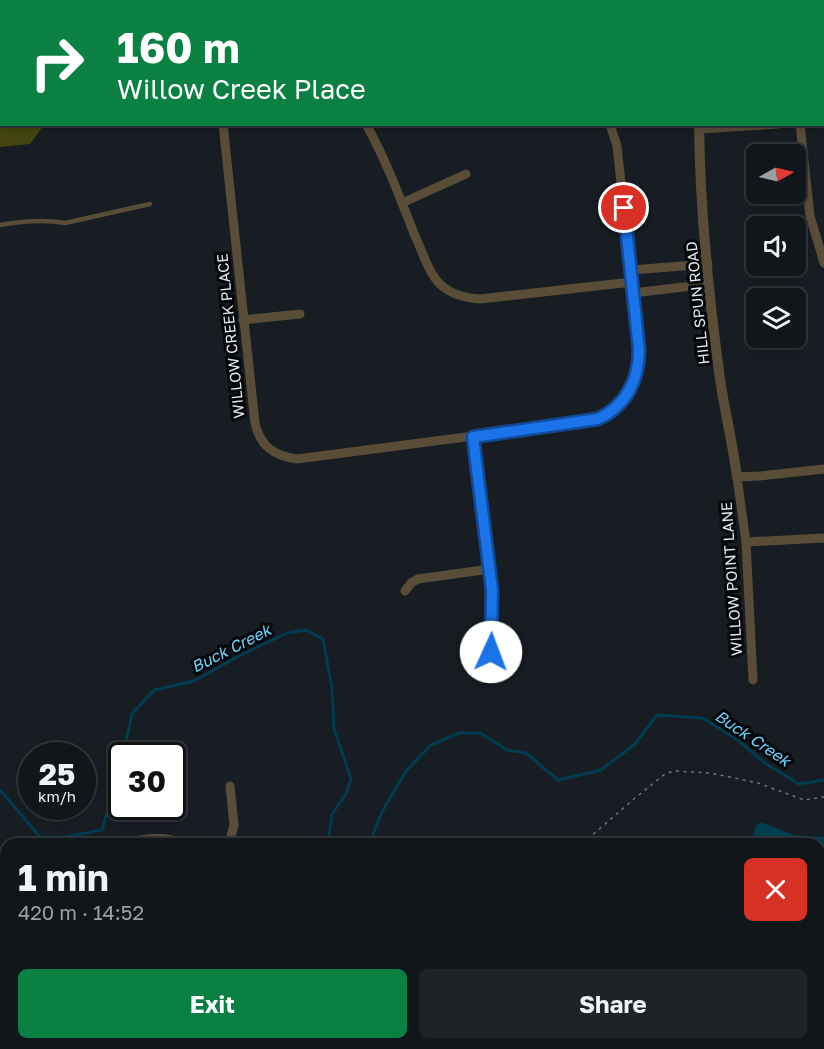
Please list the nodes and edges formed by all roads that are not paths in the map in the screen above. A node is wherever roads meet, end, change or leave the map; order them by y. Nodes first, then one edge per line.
1 (223, 126) edge
2 (367, 126) edge
3 (611, 126) edge
4 (725, 126) edge
5 (800, 126) edge
6 (699, 127) edge
7 (466, 174) dead end
8 (402, 203) junction
9 (150, 204) dead end
10 (0, 225) edge
11 (824, 263) edge
12 (708, 264) junction
13 (631, 270) junction
14 (632, 282) junction
15 (709, 284) junction
16 (633, 293) junction
17 (300, 314) dead end
18 (243, 320) junction
19 (473, 437) junction
20 (824, 469) edge
21 (737, 477) junction
22 (824, 538) edge
23 (746, 542) junction
24 (490, 569) junction
25 (405, 591) dead end
26 (491, 652) dead end
27 (753, 680) dead end
28 (230, 786) dead end
29 (231, 838) edge

1 - 18 street, WILLOW CREEK PLACE
2 - 8 street
3 - 13 street, WILLOW CREEK PLACE
4 - 6 street
5 - 11 street
6 - 12 street, HILL SPUN ROAD
7 - 8 street
8 - 14 street
9 - 10 lane
12 - 13 street
12 - 15 street, HILL SPUN ROAD
13 - 14 street, WILLOW CREEK PLACE
14 - 16 street, WILLOW CREEK PLACE
15 - 16 street
15 - 21 street, HILL SPUN ROAD
16 - 19 street, WILLOW CREEK PLACE
17 - 18 street
18 - 19 street, WILLOW CREEK PLACE
19 - 24 street
20 - 21 street
21 - 23 street, WILLOW POINT LANE
22 - 23 street
23 - 27 street, WILLOW POINT LANE
24 - 25 street
24 - 26 street
28 - 29 street

